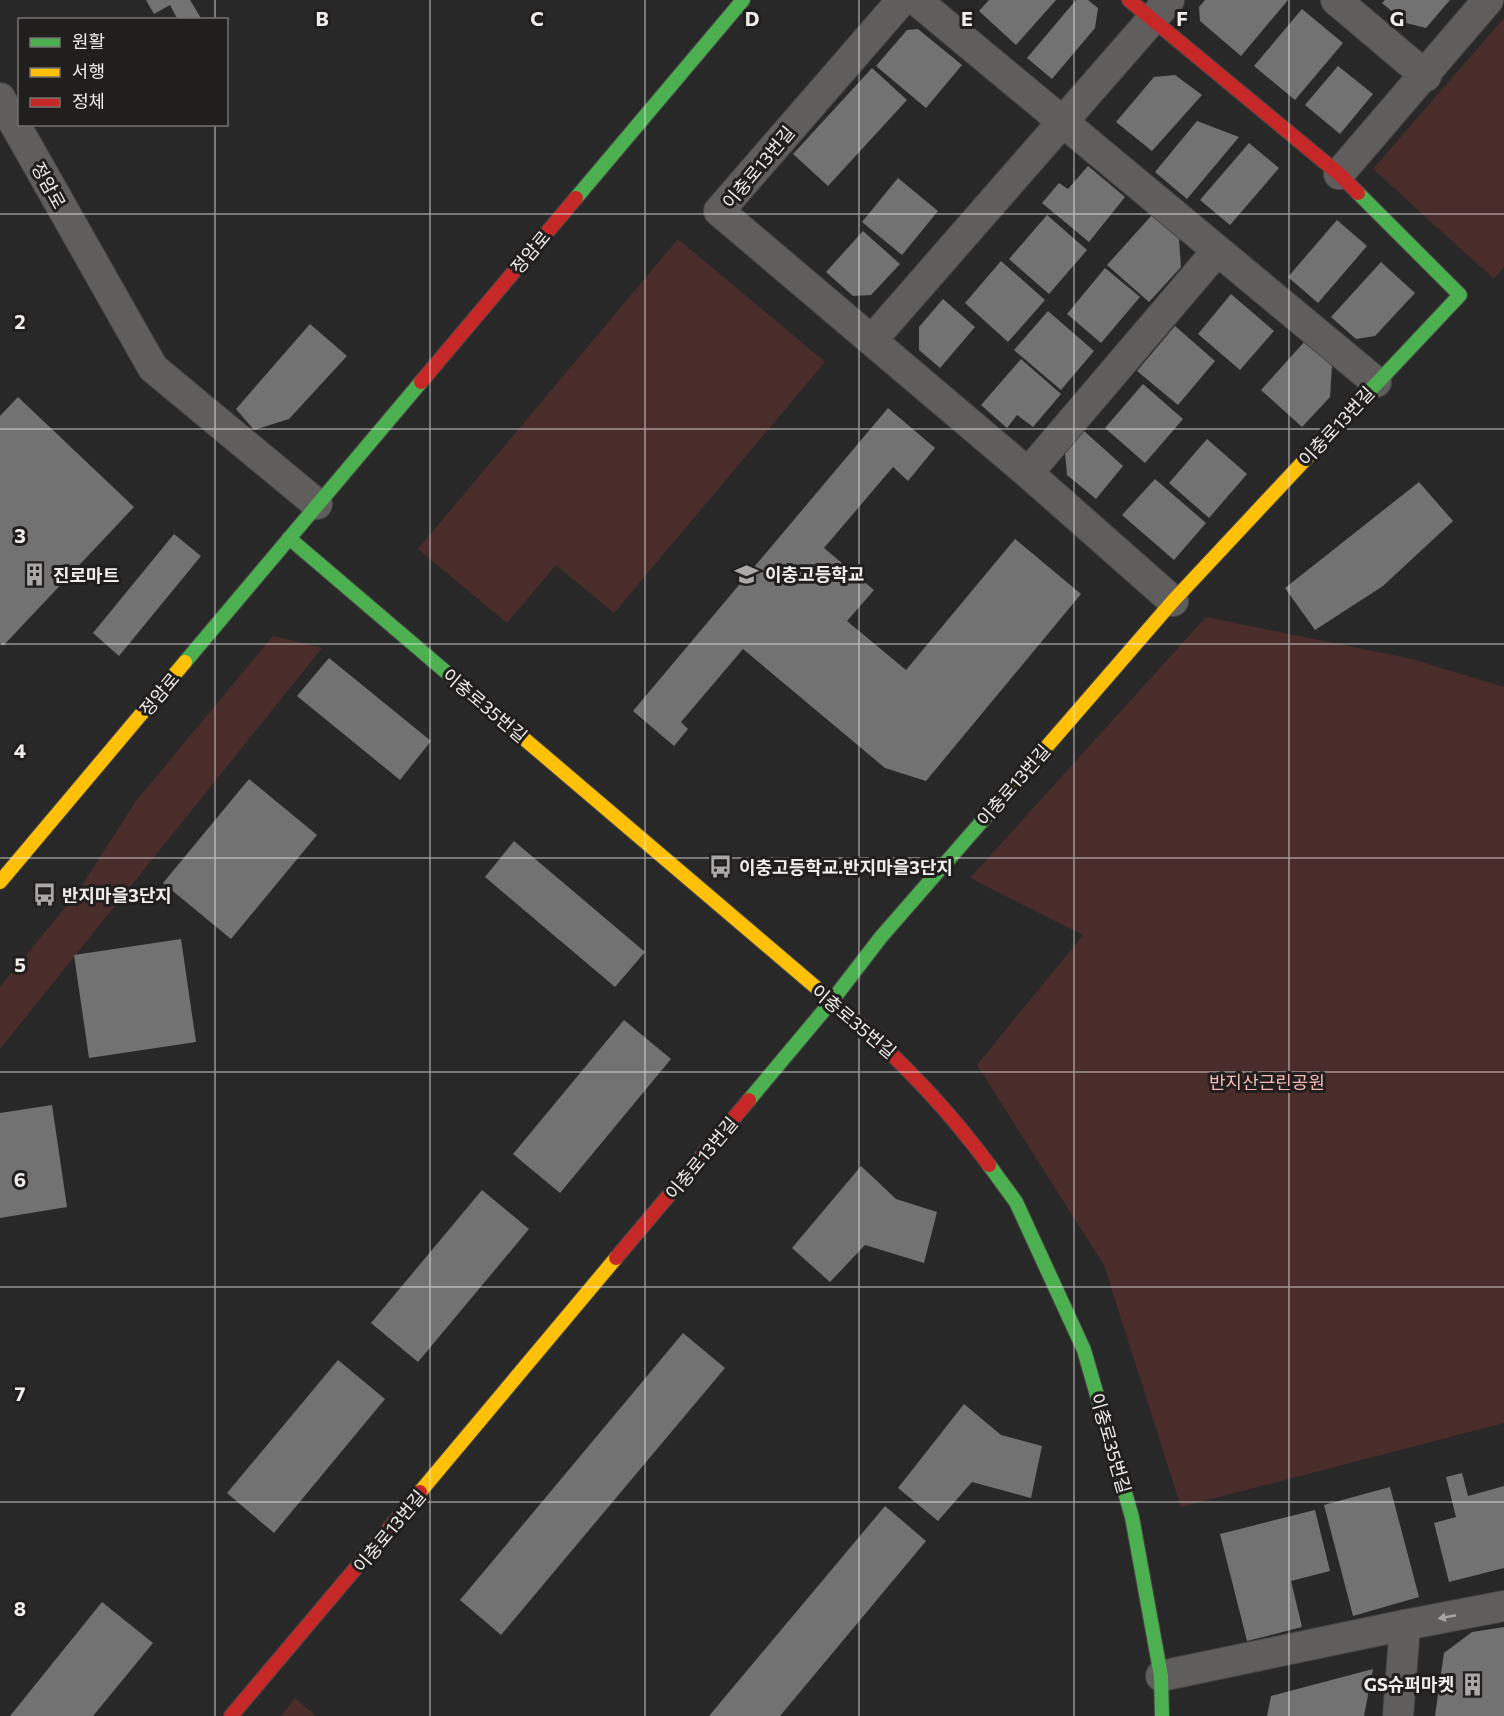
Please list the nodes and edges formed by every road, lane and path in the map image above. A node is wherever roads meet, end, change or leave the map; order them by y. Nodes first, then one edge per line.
1 (744, 0) edge
2 (902, 0) edge
3 (916, 0) edge
4 (1129, 0) edge
5 (1336, 0) edge
6 (1488, 0) edge
7 (1161, 10) edge
8 (1426, 76) junction
9 (0, 98) edge
10 (1064, 123) junction
11 (1339, 174) junction
12 (1217, 251) junction
13 (872, 340) junction
14 (1376, 382) junction
15 (1028, 473) junction
16 (317, 504) junction
17 (289, 538) junction
18 (1173, 602) junction
19 (0, 882) edge
20 (831, 1002) junction
21 (1504, 1606) edge
22 (1406, 1625) junction
23 (1161, 1676) junction
24 (231, 1716) edge
25 (1162, 1716) edge
26 (1398, 1716) edge

1 - 16 street, 정암로
2 - 13 street, 이충로13번길
3 - 10 street, 이충로13번길
4 - 7 street, 이충로13번길
5 - 8 street
6 - 8 street
7 - 10 street
7 - 11 street, 이충로13번길
8 - 11 street
9 - 16 street, 정암로
10 - 12 street, 이충로13번길
10 - 13 street
11 - 14 street, 이충로13번길
12 - 14 street, 이충로13번길
12 - 15 street
13 - 15 street, 이충로13번길
14 - 18 street, 이충로13번길
15 - 18 street, 이충로13번길
16 - 17 street, 정암로
17 - 19 street, 정암로
17 - 20 street, 이충로35번길
18 - 20 street, 이충로13번길
20 - 23 street, 이충로35번길
20 - 24 street, 이충로13번길
21 -> 22 street
22 - 23 street
22 - 26 street
23 - 25 street, 이충로35번길

